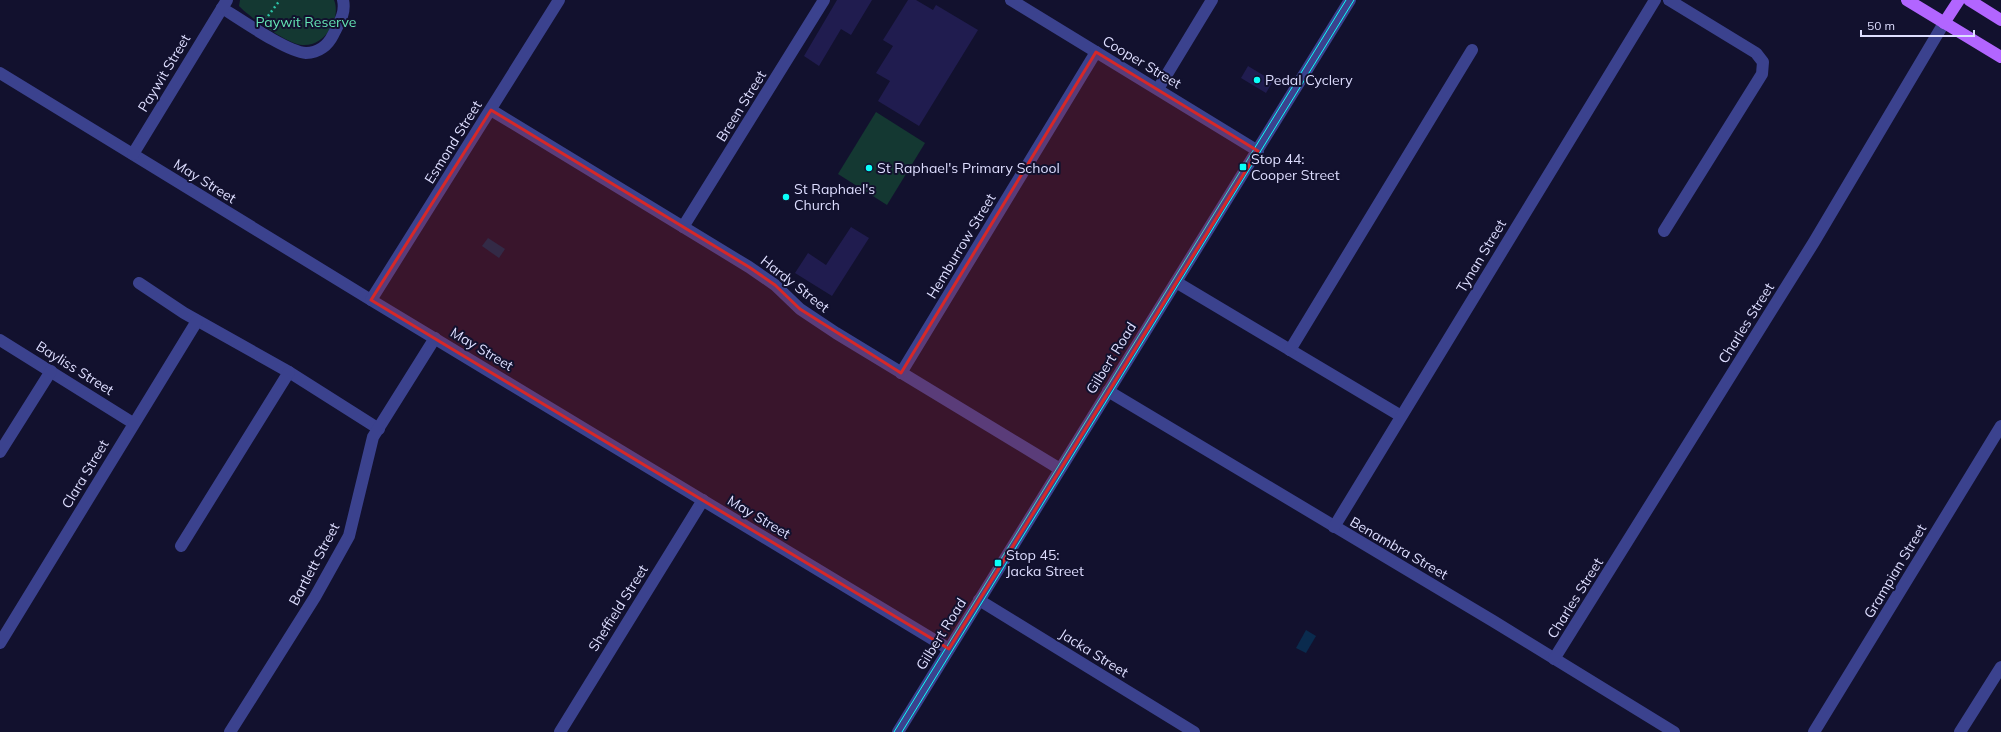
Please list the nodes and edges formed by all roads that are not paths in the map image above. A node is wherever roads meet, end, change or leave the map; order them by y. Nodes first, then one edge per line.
1 (343, 0) edge
2 (559, 0) edge
3 (824, 0) edge
4 (1011, 0) edge
5 (1212, 0) edge
6 (1350, 0) edge
7 (1655, 0) edge
8 (1670, 0) edge
9 (1907, 0) edge
10 (1959, 0) edge
11 (1969, 0) edge
12 (224, 4) edge
13 (2001, 20) edge
14 (1944, 23) junction
15 (1472, 50) dead end
16 (1096, 52) junction
17 (2001, 57) edge
18 (0, 73) edge
19 (1158, 89) junction
20 (490, 110) junction
21 (1258, 151) junction
22 (133, 154) junction
23 (683, 227) junction
24 (1664, 231) dead end
25 (1176, 282) junction
26 (139, 283) dead end
27 (371, 300) junction
28 (197, 321) junction
29 (435, 338) junction
30 (0, 340) edge
31 (1290, 350) junction
32 (51, 371) junction
33 (289, 372) junction
34 (901, 373) junction
35 (1108, 391) junction
36 (1401, 416) junction
37 (133, 423) junction
38 (2001, 426) edge
39 (379, 429) junction
40 (0, 452) edge
41 (1060, 469) junction
42 (703, 500) junction
43 (1334, 527) junction
44 (181, 546) dead end
45 (979, 600) junction
46 (0, 642) edge
47 (949, 649) junction
48 (1554, 659) junction
49 (2001, 667) edge
50 (230, 732) edge
51 (560, 732) edge
52 (898, 732) edge
53 (1194, 732) edge
54 (1674, 732) edge
55 (1814, 732) edge
56 (1960, 732) edge

1 - 12 street, Paywit Street
2 - 20 street, Esmond Street
3 - 23 street, Breen Street
4 - 16 street, Cooper Street
5 - 19 street
6 - 21 street, Gilbert Road
7 - 36 street, Tynan Street
8 - 24 street
9 - 14 main road
10 - 14 main road, Charles Street
11 - 13 main road
12 - 22 street, Paywit Street
14 - 17 main road
14 - 48 street, Charles Street
15 - 31 street
16 - 19 street, Cooper Street
16 - 34 street, Hemburrow Street
18 - 22 street, May Street
19 - 21 street, Cooper Street
20 - 23 street, Hardy Street
20 - 27 street, Esmond Street
21 - 25 street, Gilbert Road
22 - 27 street, May Street
23 - 34 street, Hardy Street
25 - 31 street
25 - 35 street, Gilbert Road
26 - 28 street
27 - 29 street, May Street
28 - 33 street
28 - 37 street, Clara Street
29 - 39 street, Bartlett Street
29 - 42 street, May Street
30 - 32 street, Bayliss Street
31 - 36 street
32 - 37 street, Bayliss Street
32 - 40 street
33 - 39 street
33 - 44 street
34 - 41 street, Hardy Street
35 - 41 street, Gilbert Road
35 - 43 street, Benambra Street
36 - 43 street, Tynan Street
37 - 46 street, Clara Street
38 - 55 street, Grampian Street
39 - 50 street, Bartlett Street
41 - 45 street, Gilbert Road
42 - 47 street, May Street
42 - 51 street, Sheffield Street
43 - 48 street, Benambra Street
45 - 47 street, Gilbert Road
45 - 53 street, Jacka Street
47 - 52 street, Gilbert Road
48 - 54 street, Benambra Street
49 - 56 street

